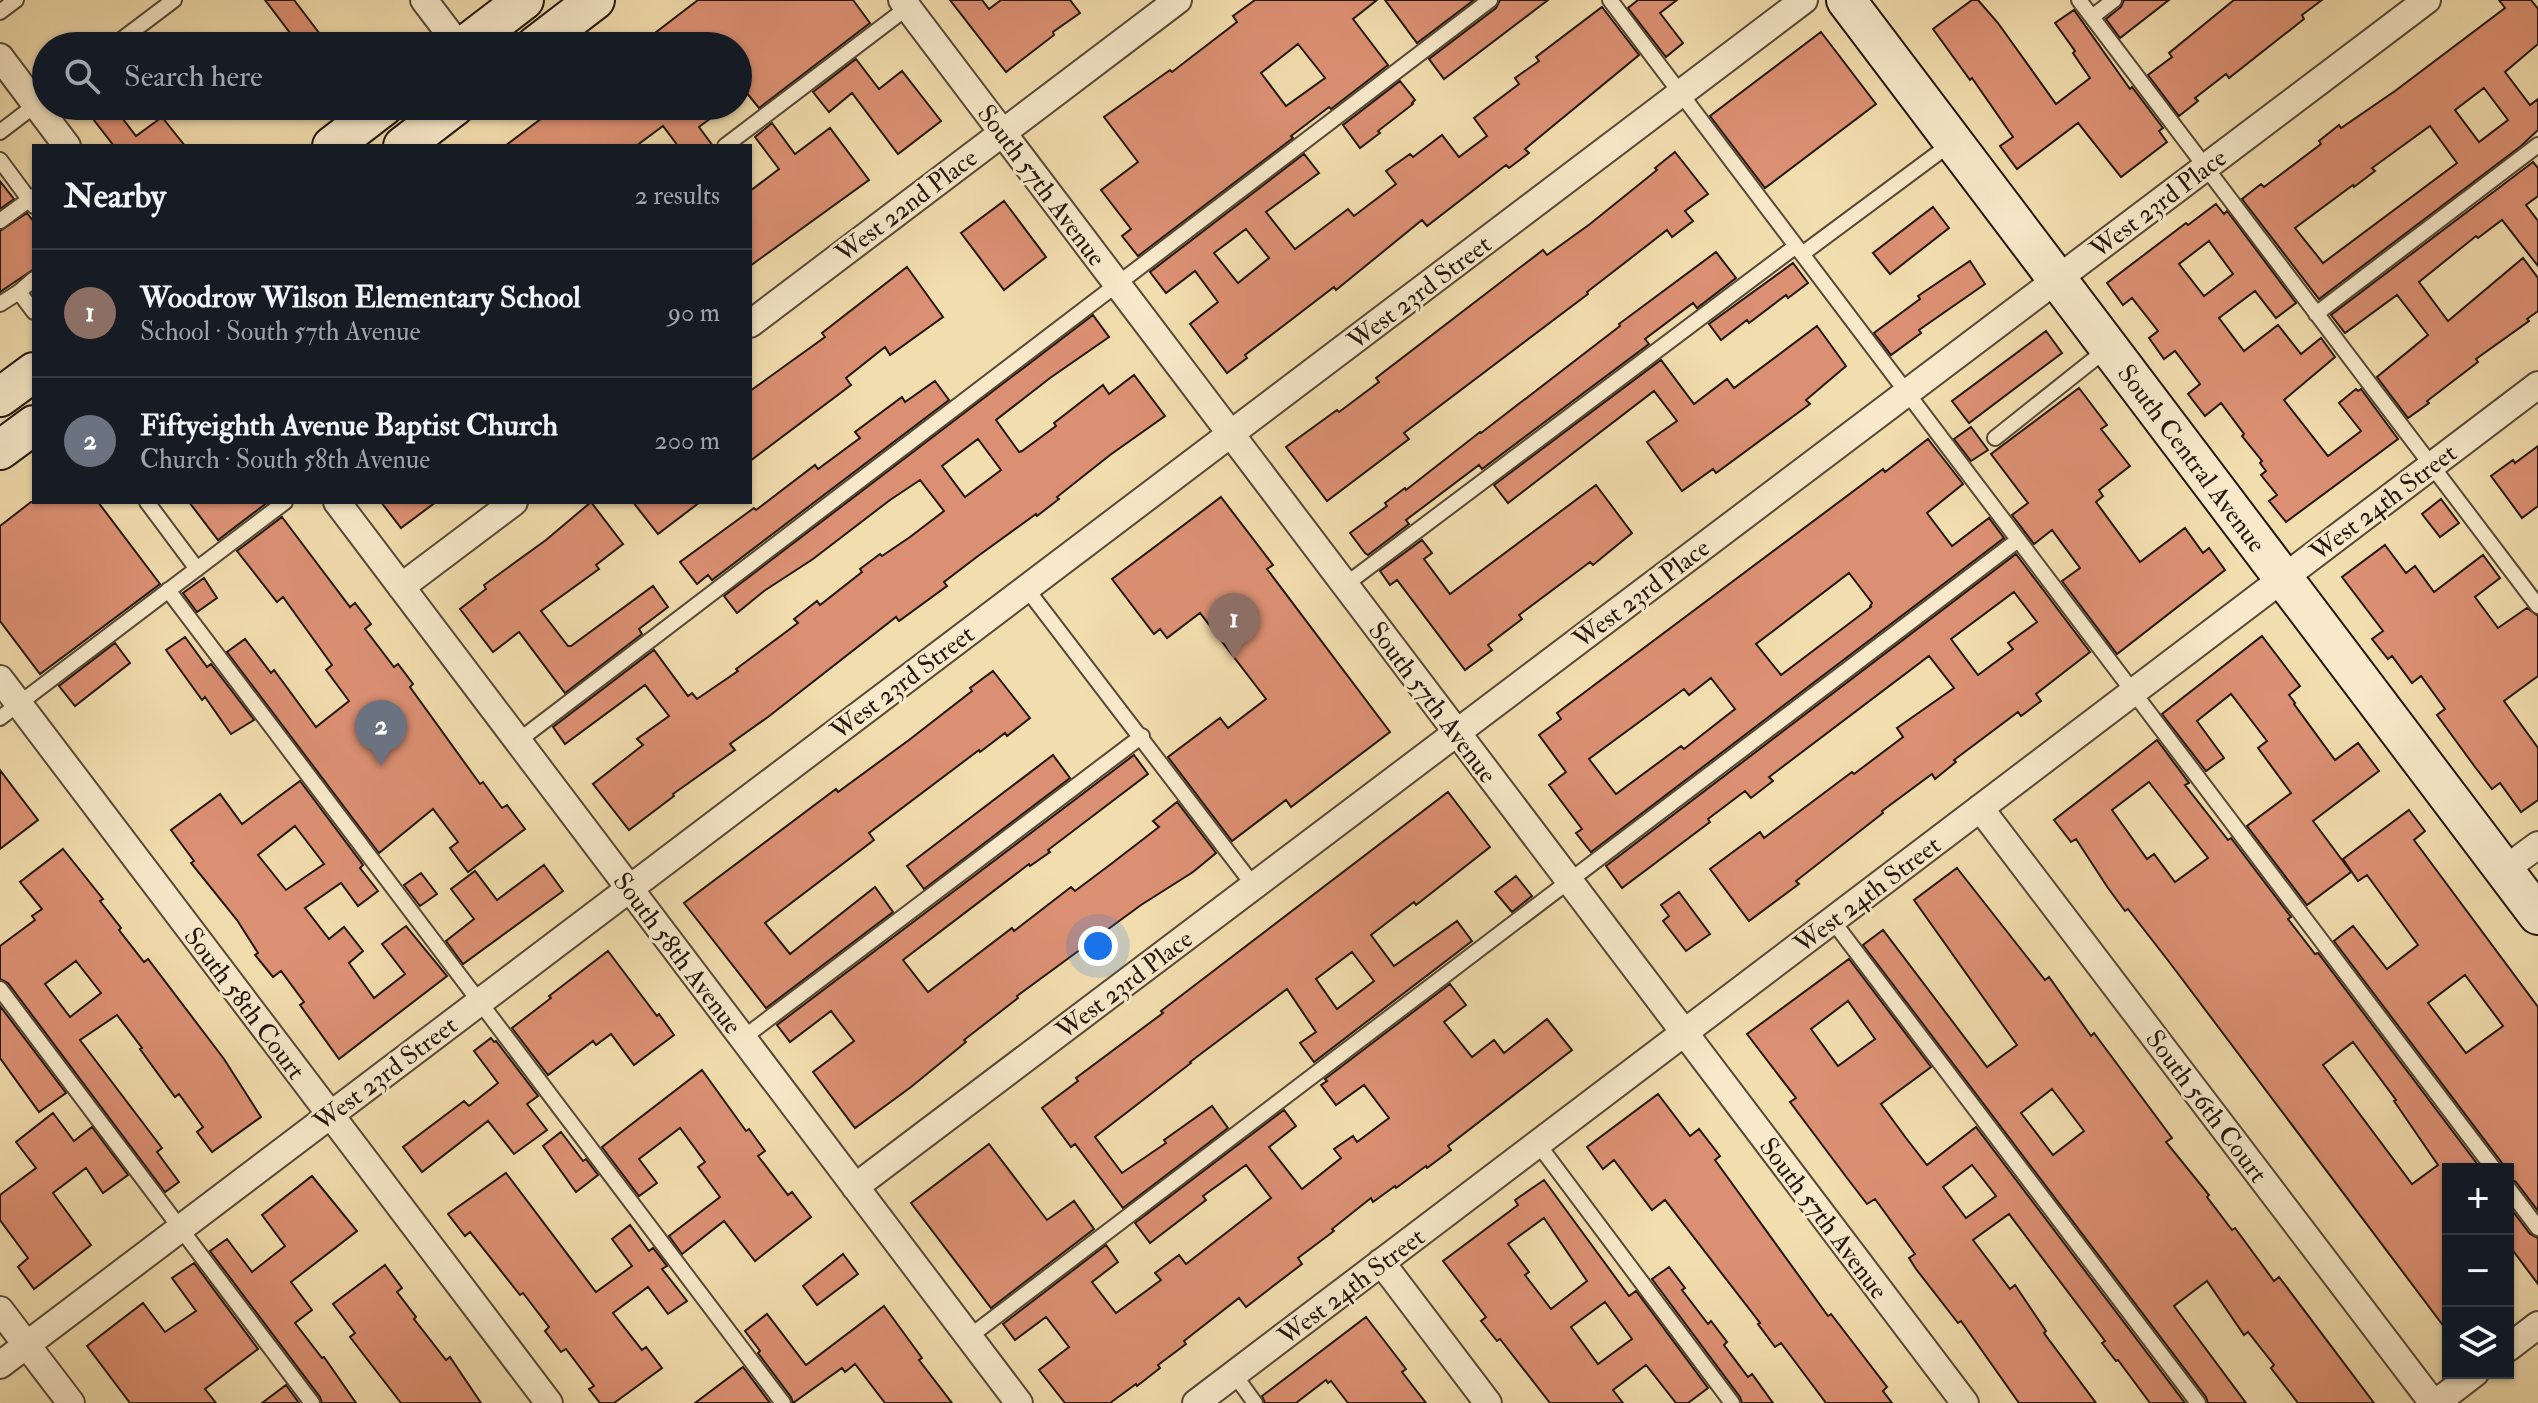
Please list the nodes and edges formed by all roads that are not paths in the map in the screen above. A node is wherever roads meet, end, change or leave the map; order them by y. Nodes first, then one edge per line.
1 (16, 0) edge
2 (174, 0) edge
3 (424, 0) edge
4 (524, 0) edge
5 (595, 0) edge
6 (1178, 0) edge
7 (1490, 0) edge
8 (1610, 0) edge
9 (1804, 0) edge
10 (1846, 0) edge
11 (2079, 0) edge
12 (2114, 0) edge
13 (2427, 0) edge
14 (909, 3) edge
15 (0, 12) edge
16 (2092, 17) junction
17 (132, 32) edge
18 (450, 32) edge
19 (480, 32) edge
20 (553, 32) edge
21 (0, 57) edge
22 (32, 91) edge
23 (1681, 94) junction
24 (32, 108) edge
25 (52, 120) edge
26 (366, 120) edge
27 (437, 120) edge
28 (0, 132) edge
29 (1002, 133) junction
30 (1953, 141) junction
31 (66, 144) edge
32 (335, 144) edge
33 (406, 144) edge
34 (728, 144) edge
35 (2538, 145) edge
36 (0, 160) edge
37 (2205, 167) junction
38 (32, 201) edge
39 (0, 221) edge
40 (1799, 250) junction
41 (2057, 279) junction
42 (32, 281) edge
43 (1116, 283) junction
44 (19, 292) junction
45 (0, 304) edge
46 (32, 309) edge
47 (2316, 314) junction
48 (752, 322) edge
49 (2109, 347) junction
50 (32, 373) edge
51 (2538, 385) edge
52 (1907, 393) junction
53 (0, 397) edge
54 (32, 426) edge
55 (1230, 434) junction
56 (1995, 438) dead end
57 (0, 450) edge
58 (2431, 466) junction
59 (148, 504) edge
60 (282, 504) edge
61 (339, 504) edge
62 (511, 504) edge
63 (2018, 540) junction
64 (197, 569) junction
65 (2283, 578) junction
66 (1345, 585) junction
67 (401, 587) junction
68 (1026, 588) junction
69 (168, 590) junction
70 (2538, 606) edge
71 (0, 679) edge
72 (2133, 692) junction
73 (9, 711) edge
74 (1457, 733) junction
75 (1142, 736) junction
76 (518, 741) junction
77 (1980, 808) junction
78 (2538, 845) edge
79 (2504, 870) junction
80 (1569, 881) junction
81 (1254, 886) junction
82 (630, 888) junction
83 (2538, 915) edge
84 (1832, 920) junction
85 (0, 989) edge
86 (480, 1002) junction
87 (1684, 1032) junction
88 (743, 1038) junction
89 (330, 1115) junction
90 (1538, 1144) junction
91 (2489, 1163) edge
92 (855, 1187) junction
93 (2514, 1196) edge
94 (2538, 1228) edge
95 (180, 1229) junction
96 (1381, 1262) junction
97 (0, 1310) edge
98 (2538, 1325) edge
99 (969, 1337) junction
100 (2514, 1343) edge
101 (27, 1345) junction
102 (0, 1365) edge
103 (1234, 1374) junction
104 (2467, 1379) edge
105 (71, 1403) edge
106 (312, 1403) edge
107 (549, 1403) edge
108 (783, 1403) edge
109 (1019, 1403) edge
110 (1196, 1403) edge
111 (1255, 1403) edge
112 (1488, 1403) edge
113 (1732, 1403) edge
114 (1965, 1403) edge
115 (2198, 1403) edge
116 (2434, 1403) edge

1 - 15 lane
2 - 17 lane
3 - 18 street
4 - 19 street
5 - 20 street
6 - 29 street, West 22nd Place
7 - 43 lane
8 - 23 lane
9 - 23 street, West 23rd Street
10 - 30 street, South Central Avenue
11 - 16 lane
12 - 16 lane
13 - 37 street, West 23rd Place
14 - 29 street, South 57th Avenue
14 - 34 lane
16 - 37 lane
21 - 22 street
23 - 40 lane
23 - 55 street, West 23rd Street
24 - 28 lane
25 - 31 street
26 - 32 street
27 - 33 street
29 - 43 street, South 57th Avenue
29 - 48 street, West 22nd Place
30 - 40 lane
30 - 41 street, South Central Avenue
35 - 47 lane
36 - 38 lane
37 - 41 street, West 23rd Place
37 - 47 lane
38 - 39 lane
40 - 52 lane
40 - 66 lane
41 - 49 street, South Central Avenue
41 - 52 street, West 23rd Place
42 - 44 lane
43 - 55 street, South 57th Avenue
43 - 76 lane
44 - 45 lane
44 - 46 lane
47 - 58 lane
49 - 56 lane
49 - 65 street, South Central Avenue
50 - 53 street
51 - 58 street, West 24th Street
52 - 63 lane
52 - 74 street, West 23rd Place
54 - 57 street
55 - 66 street, South 57th Avenue
55 - 68 street, West 23rd Street
58 - 65 street, West 24th Street
58 - 70 lane
59 - 64 lane
60 - 64 lane
61 - 67 street, South 58th Avenue
62 - 67 street
63 - 72 lane
63 - 80 lane
64 - 69 lane
65 - 72 street, West 24th Street
65 - 79 street, South Central Avenue
66 - 74 street, South 57th Avenue
67 - 76 street, South 58th Avenue
68 - 75 lane
68 - 82 street, West 23rd Street
69 - 73 lane
69 - 86 lane
71 - 73 street, South 58th Court
72 - 77 street, West 24th Street
72 - 91 lane
73 - 89 street, South 58th Court
74 - 80 street, South 57th Avenue
74 - 81 street, West 23rd Place
75 - 81 lane
75 - 88 lane
76 - 82 street, South 58th Avenue
77 - 84 street, West 24th Street
77 - 116 street, South 56th Court
78 - 79 street
79 - 83 street, South Central Avenue
80 - 87 street, South 57th Avenue
80 - 99 lane
81 - 92 street, West 23rd Place
82 - 86 street, West 23rd Street
82 - 88 street, South 58th Avenue
84 - 87 street, West 24th Street
84 - 115 lane
85 - 95 lane
86 - 89 street, West 23rd Street
86 - 108 lane
87 - 90 street, West 24th Street
87 - 114 street, South 57th Avenue
88 - 92 street, South 58th Avenue
89 - 95 street, West 23rd Street
89 - 107 street, South 58th Court
90 - 96 street, West 24th Street
90 - 113 lane
92 - 99 street, South 58th Avenue
93 - 94 lane
95 - 101 street, West 23rd Street
95 - 106 lane
96 - 103 street, West 24th Street
96 - 112 street
97 - 101 street
98 - 100 street
99 - 109 street, South 58th Avenue
101 - 102 street, West 23rd Street
101 - 105 street
103 - 110 street, West 24th Street
103 - 111 lane
104 - 116 street

